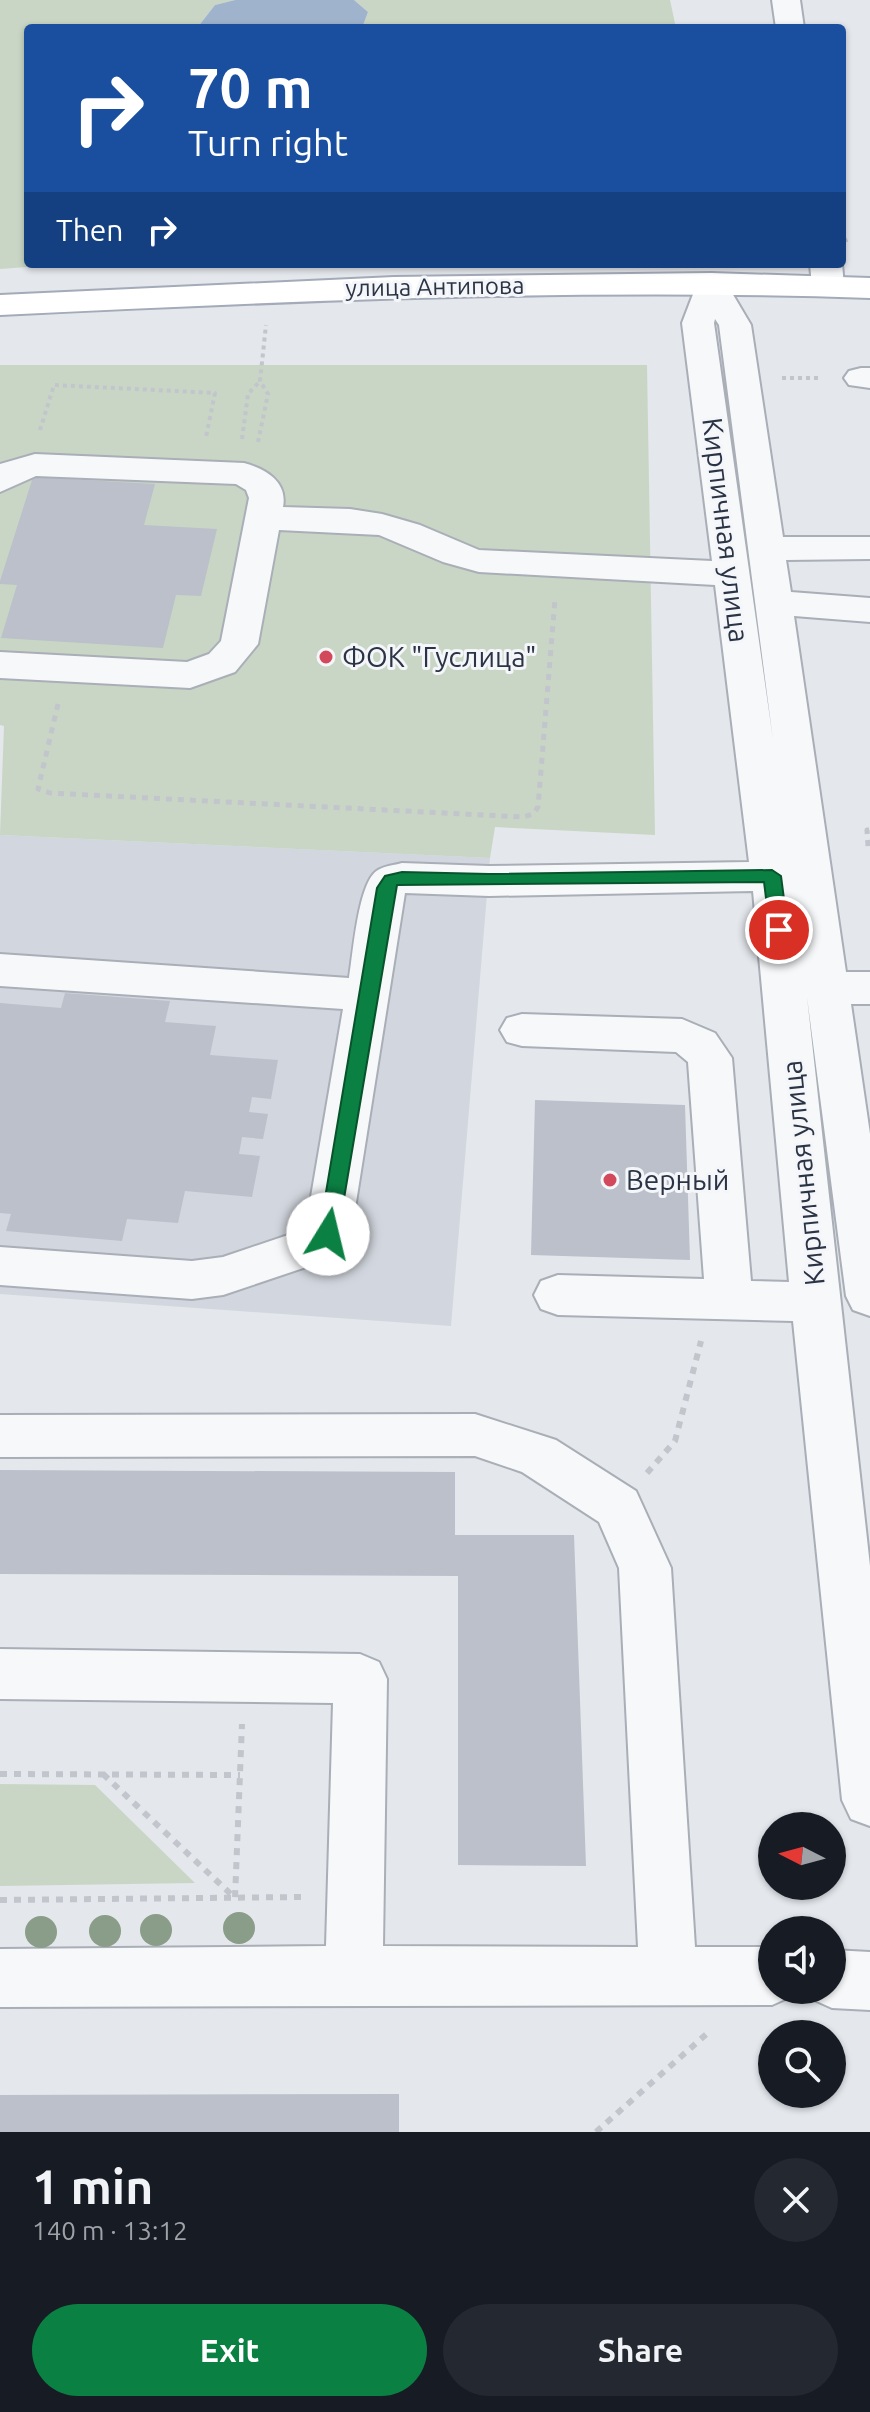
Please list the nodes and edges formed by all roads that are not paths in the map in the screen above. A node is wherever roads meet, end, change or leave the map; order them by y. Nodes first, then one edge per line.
1 (786, 0) edge
2 (789, 24) edge
3 (827, 275) edge
4 (711, 283) junction
5 (870, 288) edge
6 (0, 305) edge
7 (0, 481) edge
8 (265, 518) junction
9 (870, 548) edge
10 (766, 549) junction
11 (731, 574) junction
12 (774, 603) junction
13 (870, 610) edge
14 (0, 665) edge
15 (772, 876) junction
16 (0, 970) edge
17 (827, 988) junction
18 (870, 988) edge
19 (368, 995) junction
20 (522, 1030) dead end
21 (865, 1230) edge
22 (0, 1266) edge
23 (558, 1295) dead end
24 (870, 1296) edge
25 (729, 1299) junction
26 (815, 1302) junction
27 (0, 1436) edge
28 (0, 1674) edge
29 (870, 1800) edge
30 (354, 1975) junction
31 (668, 1975) junction
32 (758, 1976) edge
33 (0, 1978) edge
34 (846, 1980) edge
35 (870, 1981) edge

1 - 2 street
3 - 4 main road, улица Антипова
3 - 5 main road, улица Антипова
4 - 6 main road, улица Антипова
4 - 10 street, Кирпичная улица
4 - 11 street, Кирпичная улица
7 - 8 street
8 - 11 street
8 - 14 street
9 - 10 street
10 - 12 street, Кирпичная улица
11 - 15 street, Кирпичная улица
12 - 13 street
12 - 17 street, Кирпичная улица
15 - 19 street
15 - 26 street, Кирпичная улица
16 - 19 street
17 - 18 street
17 - 21 street, Кирпичная улица
19 - 22 street
20 - 25 street
21 - 24 street, Кирпичная улица
23 - 25 street
25 - 26 street
26 - 29 street, Кирпичная улица
27 - 31 street
28 - 30 street
30 - 31 street
30 - 33 street
31 - 32 street
34 - 35 street

